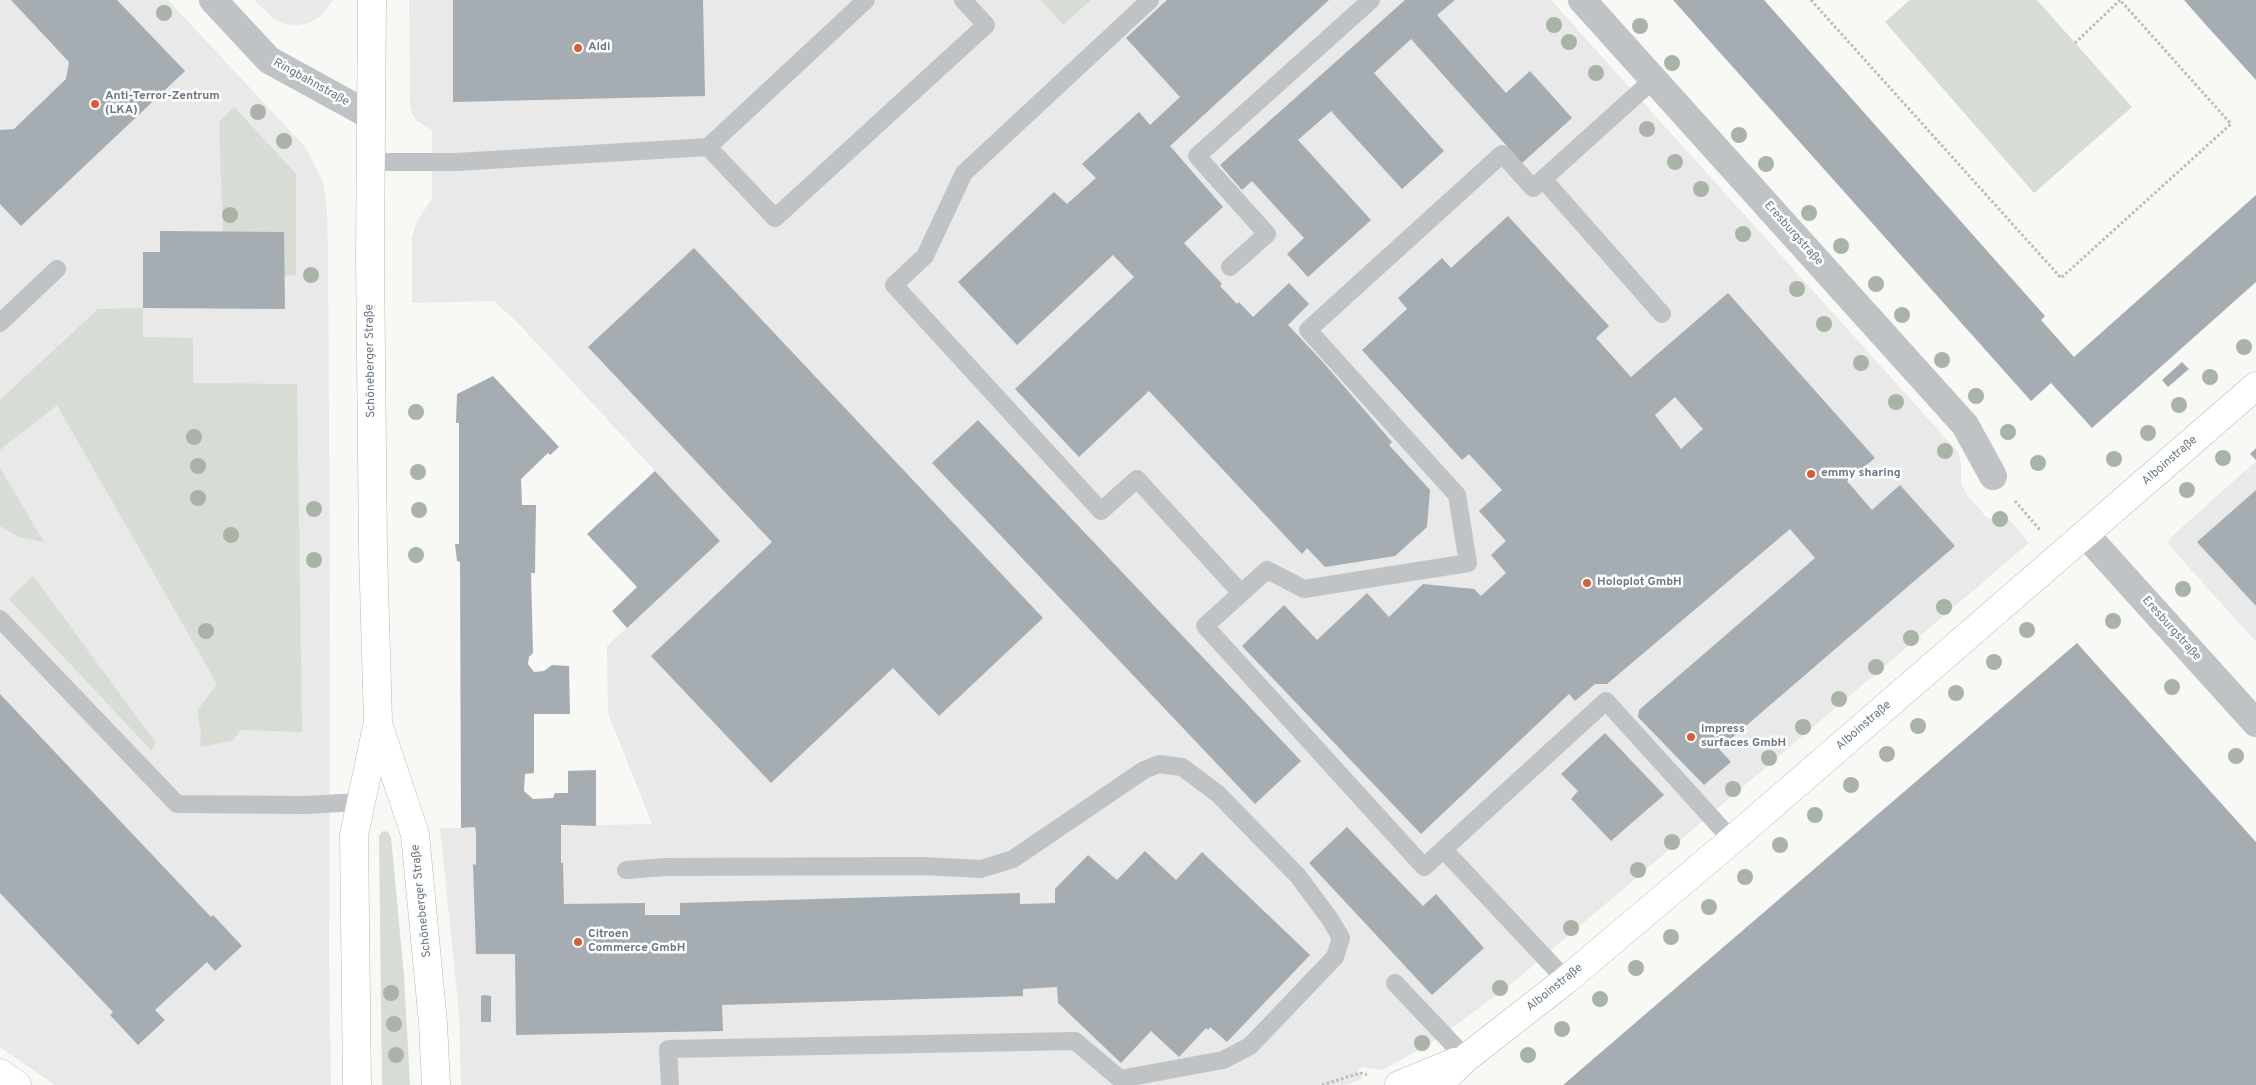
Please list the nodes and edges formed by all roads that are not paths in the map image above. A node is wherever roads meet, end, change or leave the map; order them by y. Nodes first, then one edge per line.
1 (213, 0) edge
2 (372, 0) edge
3 (866, 0) edge
4 (964, 0) edge
5 (1150, 0) edge
6 (1371, 0) edge
7 (1582, 0) edge
8 (1654, 79) junction
9 (371, 116) junction
10 (708, 146) junction
11 (371, 162) junction
12 (1543, 179) junction
13 (1230, 267) dead end
14 (57, 269) dead end
15 (1662, 314) dead end
16 (0, 323) edge
17 (2256, 386) edge
18 (1993, 476) dead end
19 (2086, 535) junction
20 (1241, 593) junction
21 (0, 619) edge
22 (378, 722) junction
23 (2256, 723) edge
24 (361, 802) junction
25 (1732, 840) junction
26 (1444, 850) junction
27 (626, 870) dead end
28 (1566, 980) junction
29 (1395, 983) dead end
30 (1466, 1058) junction
31 (0, 1073) edge
32 (17, 1085) edge
33 (357, 1085) edge
34 (436, 1085) edge
35 (670, 1085) edge
36 (1399, 1085) edge
37 (1438, 1085) edge

1 - 9 street, Ringbahnstraße
2 - 9 main road, Schöneberger Straße
3 - 10 lane
4 - 10 lane
5 - 20 lane
6 - 13 lane
7 - 8 street, Eresburgstraße
8 - 12 lane
8 - 18 street, Eresburgstraße
9 - 11 main road, Schöneberger Straße
10 - 11 lane
11 - 22 main road, Schöneberger Straße
12 - 15 lane
12 - 20 lane
14 - 16 lane
17 - 19 main road, Alboinstraße
19 - 23 street, Eresburgstraße
19 - 25 main road, Alboinstraße
20 - 26 lane
21 - 24 lane
22 - 24 main road, Schöneberger Straße
22 - 34 main road, Schöneberger Straße
24 - 33 main road, Schöneberger Straße
25 - 26 lane
25 - 28 main road, Alboinstraße
26 - 28 lane
27 - 35 lane
28 - 30 main road, Alboinstraße
29 - 30 lane
30 - 36 main road, Alboinstraße
30 - 37 main road, Alboinstraße
31 - 32 main road

